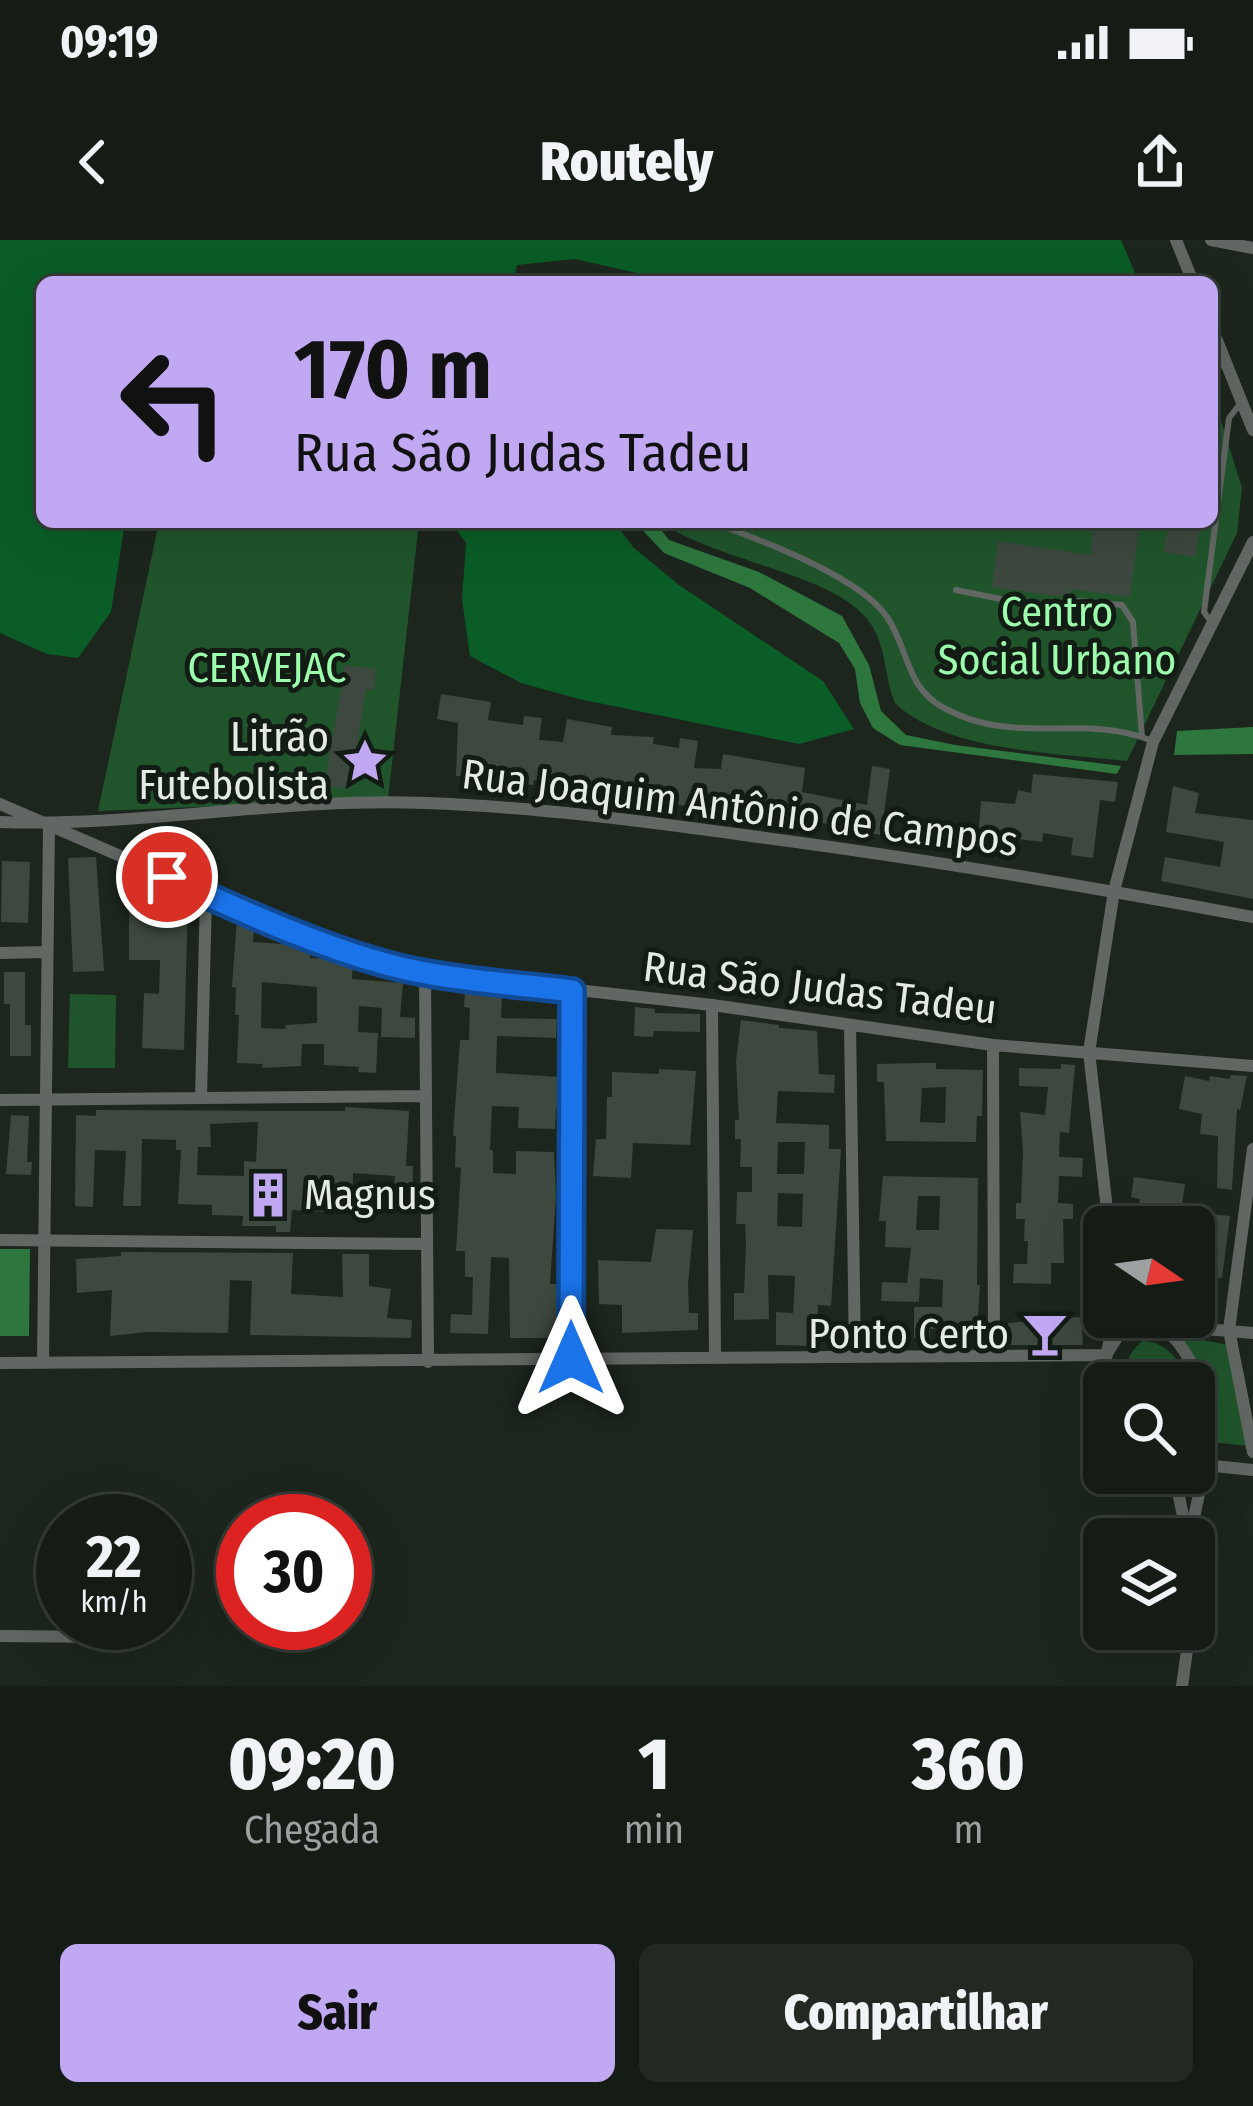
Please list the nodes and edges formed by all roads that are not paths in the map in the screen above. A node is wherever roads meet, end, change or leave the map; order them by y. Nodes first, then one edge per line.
1 (1175, 240) edge
2 (1211, 240) edge
3 (1253, 248) edge
4 (1190, 276) edge
5 (1218, 343) edge
6 (1242, 401) junction
7 (1253, 430) edge
8 (1218, 499) edge
9 (728, 528) edge
10 (1214, 528) edge
11 (1253, 542) edge
12 (956, 590) dead end
13 (1212, 624) junction
14 (1148, 739) junction
15 (0, 804) edge
16 (0, 822) edge
17 (49, 823) junction
18 (1114, 891) junction
19 (206, 895) junction
20 (1253, 917) edge
21 (46, 952) junction
22 (0, 953) edge
23 (425, 973) junction
24 (572, 991) junction
25 (712, 1005) junction
26 (850, 1025) junction
27 (993, 1045) junction
28 (1089, 1052) junction
29 (1253, 1066) edge
30 (426, 1096) junction
31 (201, 1098) junction
32 (44, 1099) junction
33 (0, 1100) edge
34 (1253, 1149) edge
35 (1107, 1206) edge
36 (0, 1240) edge
37 (44, 1240) junction
38 (427, 1244) junction
39 (1215, 1328) edge
40 (1229, 1330) junction
41 (1253, 1333) edge
42 (1110, 1338) edge
43 (1118, 1338) edge
44 (855, 1354) junction
45 (715, 1355) junction
46 (1106, 1355) junction
47 (994, 1356) junction
48 (571, 1358) junction
49 (428, 1362) junction
50 (1105, 1362) edge
51 (0, 1363) edge
52 (44, 1363) junction
53 (1253, 1452) edge
54 (1215, 1469) edge
55 (1253, 1470) edge
56 (0, 1636) edge
57 (36, 1636) edge
58 (1188, 1650) edge
59 (1182, 1686) edge

1 - 4 street
2 - 3 street
5 - 6 street
6 - 7 street
6 - 8 lane
9 - 14 lane
10 - 13 lane
11 - 13 street
12 - 14 lane
13 - 14 street
14 - 18 street
15 - 17 street, Rua São Judas Tadeu
16 - 17 street, Rua Joaquim Antônio de Campos
17 - 18 street, Rua Joaquim Antônio de Campos
17 - 19 street, Rua São Judas Tadeu
17 - 21 street
18 - 20 street, Rua Joaquim Antônio de Campos
18 - 28 street
19 - 23 street, Rua São Judas Tadeu
19 - 31 street
21 - 22 street
21 - 32 street
23 - 24 street, Rua São Judas Tadeu
23 - 30 street
24 - 25 street, Rua São Judas Tadeu
24 - 48 street
25 - 26 street, Rua São Judas Tadeu
25 - 45 street
26 - 27 street, Rua São Judas Tadeu
26 - 44 street
27 - 28 street, Rua São Judas Tadeu
27 - 47 street
28 - 29 street, Rua São Judas Tadeu
28 - 35 street
30 - 31 street
30 - 38 street
31 - 32 street
32 - 33 street
32 - 37 street
34 - 40 street
36 - 37 street
37 - 38 street
37 - 52 street
38 - 49 street
39 - 40 street
40 - 41 street
40 - 53 street
42 - 46 street
43 - 46 street
44 - 45 street
44 - 47 street
45 - 48 street
46 - 47 street
46 - 50 street
48 - 49 street
49 - 52 street
51 - 52 street
54 - 55 street
56 - 57 street
58 - 59 street

